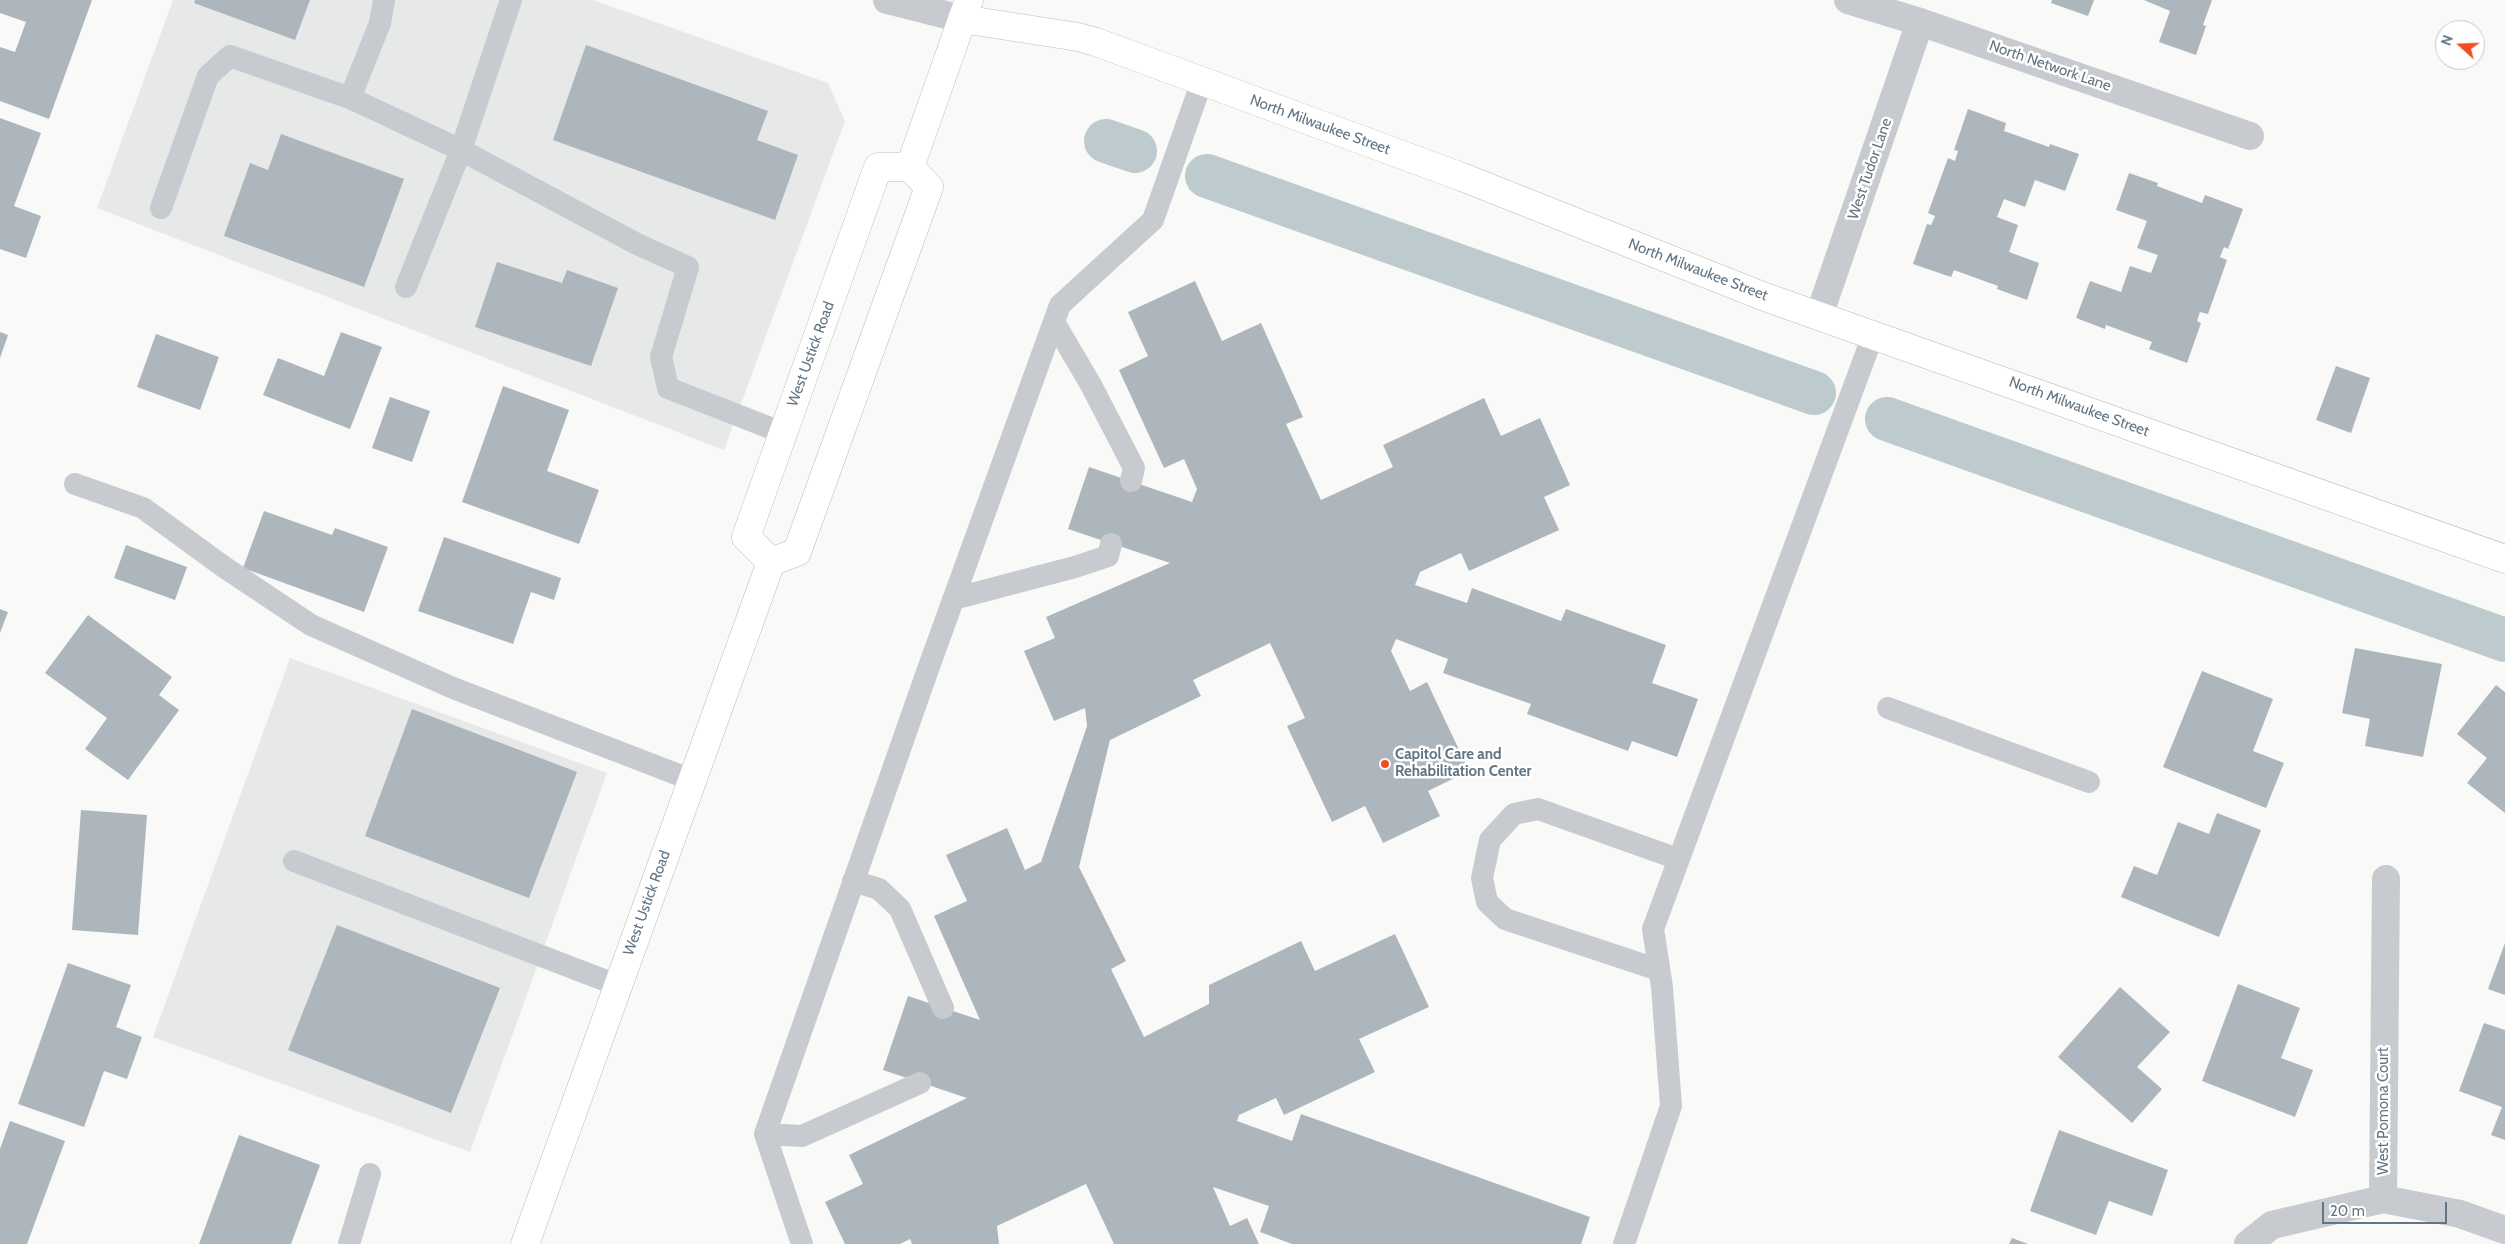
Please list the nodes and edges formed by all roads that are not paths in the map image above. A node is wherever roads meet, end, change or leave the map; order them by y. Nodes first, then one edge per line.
1 (384, 0) edge
2 (511, 0) edge
3 (887, 0) edge
4 (1848, 0) edge
5 (966, 10) edge
6 (1920, 22) junction
7 (1202, 81) junction
8 (350, 98) junction
9 (2250, 136) dead end
10 (462, 150) junction
11 (910, 167) junction
12 (162, 208) dead end
13 (406, 288) dead end
14 (1819, 316) junction
15 (1054, 322) junction
16 (1873, 335) junction
17 (783, 433) junction
18 (1131, 481) dead end
19 (75, 484) dead end
20 (1111, 544) dead end
21 (2505, 560) edge
22 (771, 562) junction
23 (953, 599) junction
24 (1888, 708) dead end
25 (692, 780) junction
26 (2089, 782) dead end
27 (1678, 859) junction
28 (294, 861) dead end
29 (2386, 879) dead end
30 (853, 881) junction
31 (1659, 970) junction
32 (617, 985) junction
33 (943, 1008) dead end
34 (920, 1083) dead end
35 (765, 1134) junction
36 (370, 1174) dead end
37 (2383, 1199) junction
38 (2505, 1230) edge
39 (349, 1244) edge
40 (525, 1244) edge
41 (802, 1244) edge
42 (1624, 1244) edge
43 (2248, 1244) edge

1 - 8 lane
2 - 10 lane
3 - 5 street, North Milwaukee Street
4 - 6 street, North Network Lane
5 - 7 main road, North Milwaukee Street
5 - 11 main road
6 - 9 street, North Network Lane
6 - 14 street, West Tudor Lane
7 - 14 main road, North Milwaukee Street
7 - 15 lane
8 - 10 lane
8 - 12 lane
10 - 13 lane
10 - 17 lane
11 - 17 main road, West Ustick Road
11 - 22 main road
14 - 16 main road, North Milwaukee Street
15 - 18 lane
15 - 23 lane
16 - 21 main road, North Milwaukee Street
16 - 27 lane
17 - 22 main road, West Ustick Road
19 - 25 lane
20 - 23 lane
22 - 25 main road, West Ustick Road
23 - 30 lane
24 - 26 lane
25 - 32 main road, West Ustick Road
27 - 31 lane
27 - 31 lane
28 - 32 lane
29 - 37 street, West Pomona Court
30 - 33 lane
30 - 35 lane
31 - 42 lane
32 - 40 main road, West Ustick Road
34 - 35 lane
35 - 41 lane
36 - 39 lane
37 - 38 street
37 - 43 street

